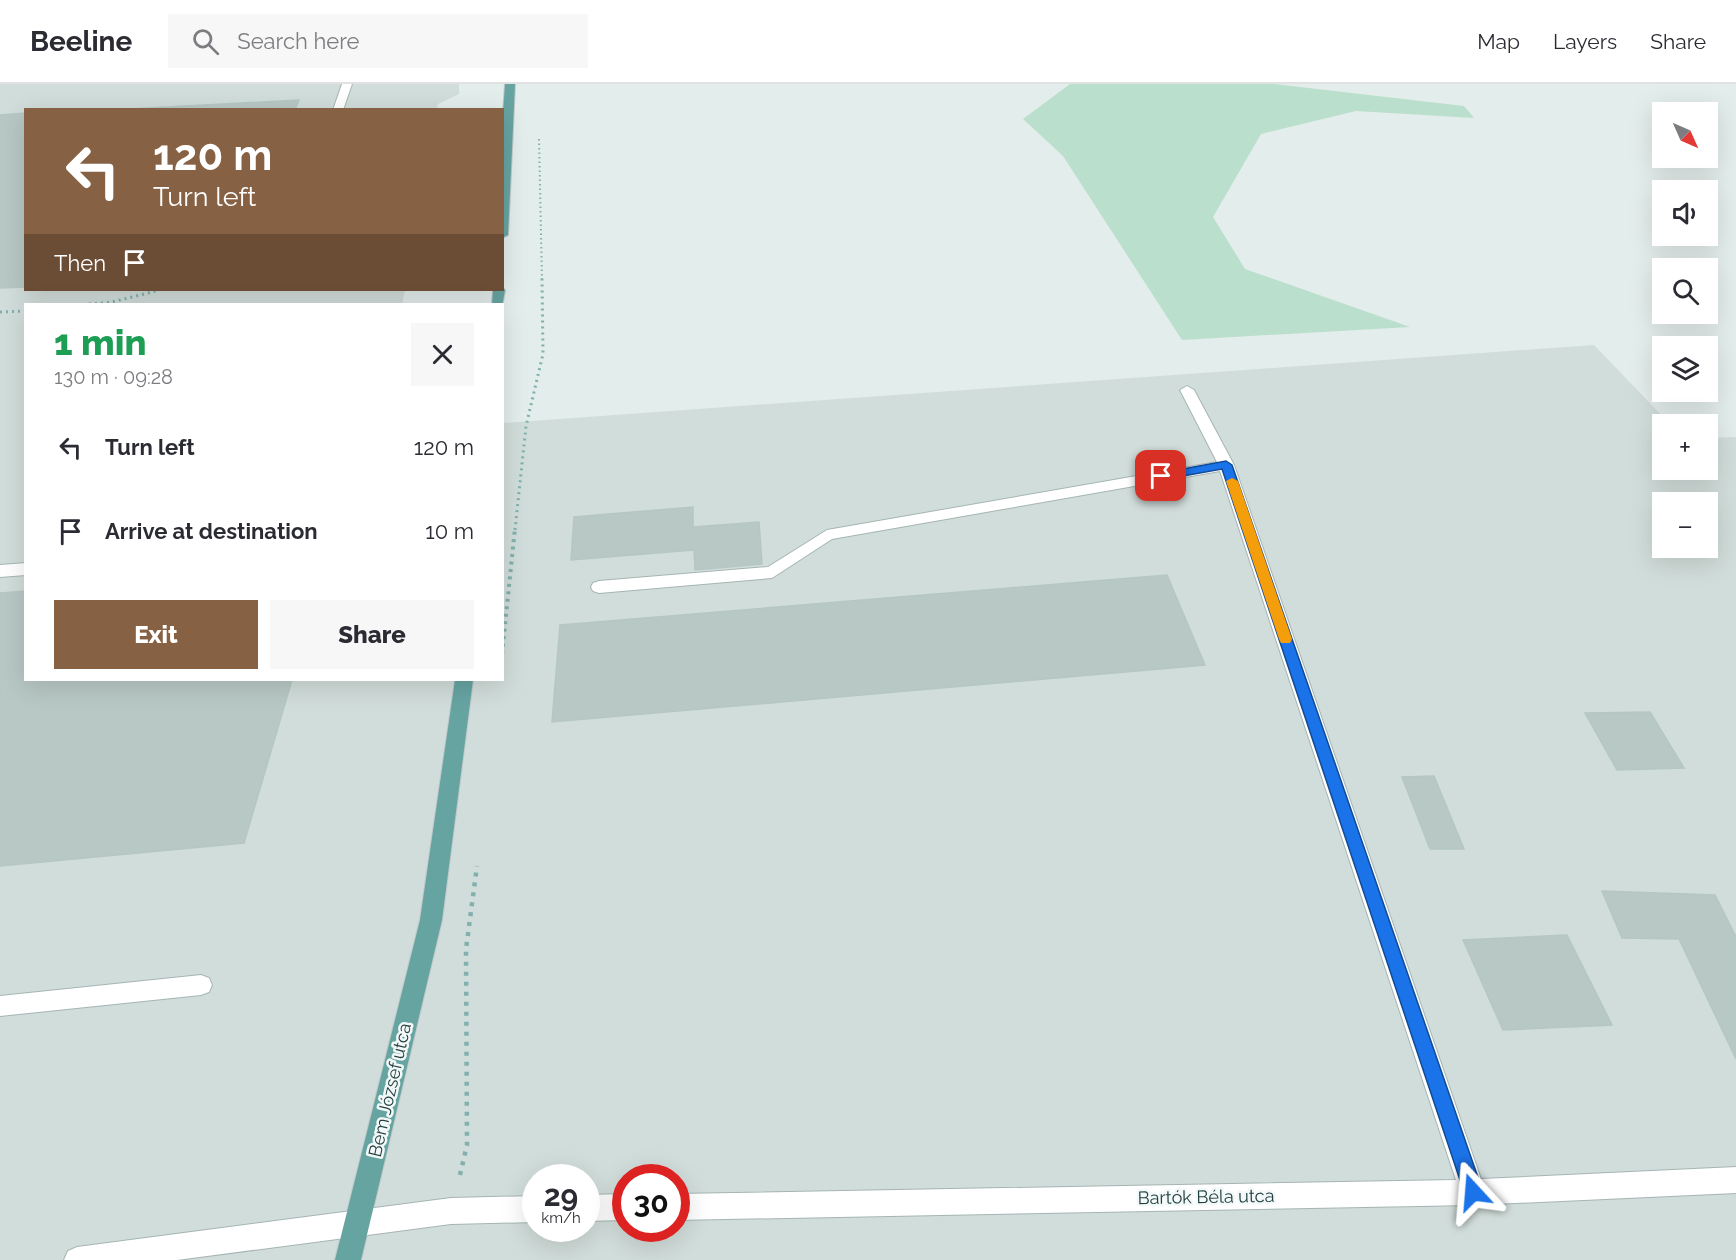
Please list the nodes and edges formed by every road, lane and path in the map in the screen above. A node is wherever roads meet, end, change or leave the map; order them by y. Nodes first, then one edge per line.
1 (347, 84) edge
2 (510, 84) edge
3 (339, 108) edge
4 (539, 137) dead end
5 (504, 196) edge
6 (156, 291) edge
7 (100, 303) edge
8 (24, 311) edge
9 (0, 312) edge
10 (1188, 390) dead end
11 (1226, 465) junction
12 (24, 569) edge
13 (0, 571) edge
14 (599, 586) dead end
15 (504, 635) edge
16 (464, 681) edge
17 (478, 855) dead end
18 (201, 985) dead end
19 (0, 1006) edge
20 (1736, 1180) edge
21 (1473, 1192) junction
22 (690, 1206) edge
23 (522, 1209) edge
24 (451, 1211) junction
25 (358, 1223) junction
26 (77, 1260) edge
27 (348, 1260) edge

1 - 3 street
2 - 5 main road
4 - 15 path
6 - 7 path
8 - 9 path
10 - 11 street
11 - 14 street
11 - 21 street
12 - 13 street
16 - 25 main road, Bem József utca
17 - 24 path
18 - 19 street
20 - 21 street, Bartók Béla utca
21 - 22 street, Bartók Béla utca
23 - 24 street
24 - 25 street
25 - 26 street
25 - 27 main road, Bem József utca

